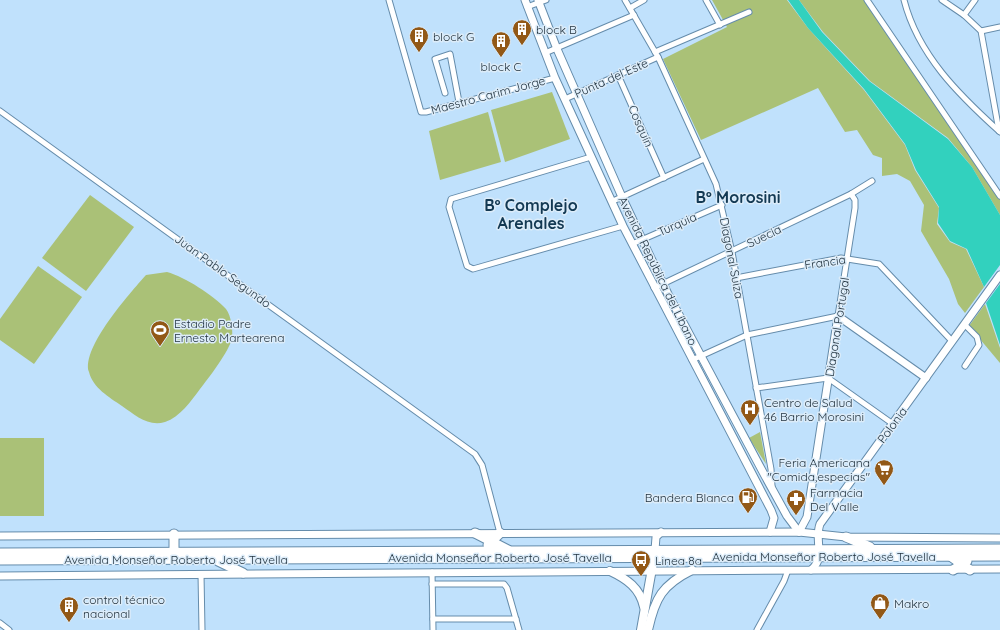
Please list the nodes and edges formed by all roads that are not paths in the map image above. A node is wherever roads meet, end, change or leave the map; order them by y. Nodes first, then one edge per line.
1 (389, 0) edge
2 (625, 0) edge
3 (644, 0) edge
4 (706, 0) edge
5 (867, 0) edge
6 (904, 0) edge
7 (942, 0) edge
8 (975, 0) edge
9 (541, 1) edge
10 (526, 3) edge
11 (630, 8) junction
12 (748, 12) dead end
13 (634, 15) junction
14 (964, 15) junction
15 (720, 25) junction
16 (1000, 27) edge
17 (981, 31) junction
18 (557, 49) junction
19 (545, 53) junction
20 (657, 54) junction
21 (618, 75) junction
22 (554, 78) junction
23 (445, 93) dead end
24 (576, 93) junction
25 (565, 99) junction
26 (459, 102) junction
27 (0, 111) edge
28 (999, 131) edge
29 (591, 158) junction
30 (704, 159) junction
31 (664, 178) junction
32 (872, 181) dead end
33 (851, 194) junction
34 (1000, 196) edge
35 (622, 197) junction
36 (613, 201) junction
37 (722, 205) junction
38 (623, 226) junction
39 (642, 240) junction
40 (632, 244) junction
41 (732, 252) junction
42 (849, 258) junction
43 (1000, 275) edge
44 (736, 278) junction
45 (664, 284) junction
46 (654, 288) junction
47 (838, 316) junction
48 (964, 324) junction
49 (747, 335) junction
50 (952, 341) junction
51 (700, 356) junction
52 (692, 360) junction
53 (965, 366) dead end
54 (828, 378) junction
55 (926, 378) junction
56 (756, 388) junction
57 (892, 424) junction
58 (772, 488) junction
59 (661, 532) junction
60 (770, 532) junction
61 (799, 532) junction
62 (475, 533) junction
63 (500, 533) junction
64 (174, 534) junction
65 (817, 534) junction
66 (0, 536) edge
67 (846, 538) junction
68 (1000, 538) edge
69 (491, 541) junction
70 (1000, 549) edge
71 (483, 550) junction
72 (509, 550) junction
73 (876, 550) junction
74 (174, 552) junction
75 (0, 553) edge
76 (655, 553) junction
77 (819, 553) junction
78 (949, 555) junction
79 (975, 556) junction
80 (1000, 556) edge
81 (0, 560) edge
82 (215, 560) junction
83 (963, 564) junction
84 (1000, 569) edge
85 (692, 570) junction
86 (788, 570) junction
87 (811, 570) junction
88 (953, 570) junction
89 (970, 570) junction
90 (610, 571) junction
91 (652, 571) junction
92 (432, 572) junction
93 (243, 573) junction
94 (201, 574) junction
95 (0, 576) edge
96 (432, 584) junction
97 (645, 610) junction
98 (433, 619) junction
99 (516, 619) junction
100 (0, 624) edge
101 (9, 630) edge
102 (202, 630) edge
103 (433, 630) edge
104 (519, 630) edge
105 (641, 630) edge
106 (648, 630) edge
107 (757, 630) edge

1 - 26 street, Maestro Carim Jorge
2 - 11 street, Diagonal Suiza
3 - 11 street
4 - 15 street
5 - 34 street
6 - 28 street
7 - 14 street
8 - 14 street
9 - 10 street
9 - 18 main road, Avenida República del Líbano
10 - 19 main road, Avenida República del Líbano
11 - 13 street, Diagonal Suiza
12 - 15 street, Punta del Este
13 - 18 street
13 - 20 street, Diagonal Suiza
14 - 17 street
15 - 20 street, Punta del Este
16 - 17 street
17 - 28 street
18 - 19 street
18 - 24 main road, Avenida República del Líbano
19 - 22 main road, Avenida República del Líbano
20 - 21 street, Punta del Este
20 - 30 street, Diagonal Suiza
21 - 24 street, Punta del Este
21 - 31 street, Cosquín
22 - 25 main road, Avenida República del Líbano
22 - 26 street, Maestro Carim Jorge
23 - 26 street
24 - 25 street, Punta del Este
24 - 35 main road, Avenida República del Líbano
25 - 29 main road, Avenida República del Líbano
27 - 63 street, Juan Pablo Segundo
29 - 36 main road, Avenida República del Líbano
29 - 38 street
30 - 31 street
30 - 37 street, Diagonal Suiza
31 - 35 street
32 - 33 street, Suecia
33 - 41 street, Suecia
33 - 42 street, Diagonal Portugal
35 - 36 street
35 - 39 main road, Avenida República del Líbano
36 - 38 main road, Avenida República del Líbano
37 - 39 street, Turquia
37 - 41 street, Diagonal Suiza
38 - 40 main road, Avenida República del Líbano
39 - 40 street, Turquia
39 - 45 main road, Avenida República del Líbano
40 - 46 main road, Avenida República del Líbano
41 - 44 street, Diagonal Suiza
41 - 45 street, Suecia
42 - 44 street, Francia
42 - 47 street, Diagonal Portugal
42 - 50 street, Francia
43 - 48 main road, Polonia
44 - 49 street, Diagonal Suiza
45 - 46 street, Suecia
45 - 51 main road, Avenida República del Líbano
46 - 52 main road, Avenida República del Líbano
47 - 49 street
47 - 54 main road, Diagonal Portugal
47 - 55 main road
48 - 50 main road, Polonia
48 - 53 street
49 - 51 street
49 - 56 street, Diagonal Suiza
50 - 55 main road, Polonia
51 - 52 street
51 - 58 main road, Avenida República del Líbano
52 - 60 main road, Avenida República del Líbano
54 - 56 street
54 - 57 street
54 - 61 main road, Diagonal Portugal
55 - 57 main road, Polonia
56 - 58 street, Diagonal Suiza
57 - 65 main road, Polonia
58 - 61 main road, Avenida República del Líbano
59 - 60 main road
59 - 63 main road
59 - 76 main road
60 - 61 main road
61 - 65 main road
62 - 63 main road
62 - 64 main road
62 - 69 highway
63 - 69 highway
64 - 66 main road
64 - 74 highway
65 - 67 main road
65 - 77 main road
67 - 68 main road
67 - 73 highway
69 - 71 highway
69 - 72 highway
70 - 73 highway, Avenida Monseñor Roberto José Tavella
71 - 72 highway, Avenida Monseñor Roberto José Tavella
71 - 74 highway, Avenida Monseñor Roberto José Tavella
72 - 76 highway, Avenida Monseñor Roberto José Tavella
73 - 77 highway, Avenida Monseñor Roberto José Tavella
74 - 75 highway, Avenida Monseñor Roberto José Tavella
76 - 77 highway, Avenida Monseñor Roberto José Tavella
76 - 82 highway, Avenida Monseñor Roberto José Tavella
76 - 91 main road
77 - 78 highway, Avenida Monseñor Roberto José Tavella
77 - 87 main road
78 - 79 highway, Avenida Monseñor Roberto José Tavella
78 - 83 highway
79 - 80 highway, Avenida Monseñor Roberto José Tavella
79 - 83 highway
81 - 82 highway, Avenida Monseñor Roberto José Tavella
82 - 93 highway
83 - 88 highway
83 - 89 highway
84 - 89 main road
85 - 86 main road
85 - 91 main road
85 - 106 main road
86 - 87 main road
86 - 107 street
87 - 88 main road
88 - 89 main road
90 - 91 main road
90 - 92 main road
90 - 97 main road
91 - 97 main road
92 - 93 main road
92 - 96 street
93 - 94 main road
94 - 95 main road
94 - 102 street
96 - 98 street
96 - 99 street
97 - 105 main road
98 - 99 street
98 - 103 street
99 - 104 street
100 - 101 street

